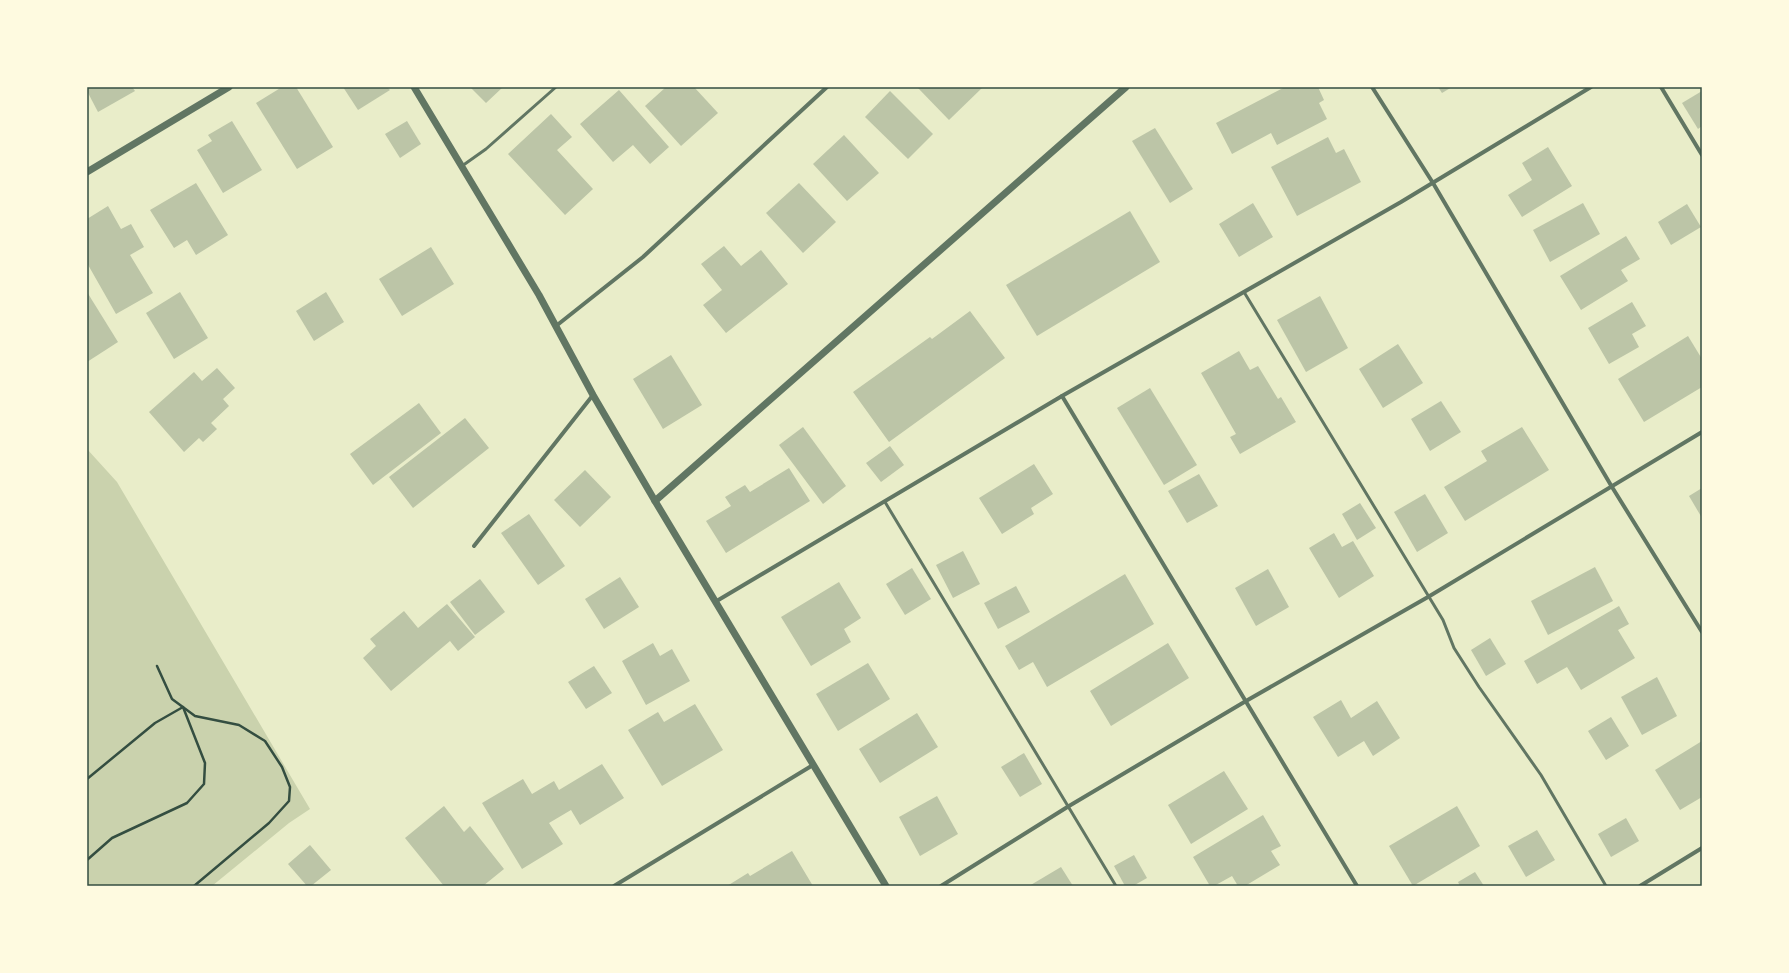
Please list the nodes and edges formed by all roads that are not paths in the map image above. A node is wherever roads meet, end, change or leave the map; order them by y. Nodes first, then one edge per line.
1 (229, 87) edge
2 (414, 87) edge
3 (556, 87) edge
4 (827, 87) edge
5 (1126, 87) edge
6 (1372, 87) edge
7 (1591, 87) edge
8 (1661, 87) edge
9 (1702, 155) edge
10 (462, 166) junction
11 (87, 172) edge
12 (1432, 183) junction
13 (1244, 292) junction
14 (556, 326) junction
15 (593, 395) junction
16 (1062, 396) junction
17 (1702, 432) edge
18 (1612, 487) junction
19 (655, 502) junction
20 (886, 502) junction
21 (474, 546) dead end
22 (1428, 597) junction
23 (715, 603) junction
24 (1702, 632) edge
25 (1246, 701) junction
26 (813, 766) junction
27 (1069, 806) junction
28 (1702, 848) edge
29 (614, 886) edge
30 (886, 886) edge
31 (941, 886) edge
32 (1116, 886) edge
33 (1357, 886) edge
34 (1606, 886) edge
35 (1640, 886) edge

1 - 11 street
2 - 10 street
3 - 10 lane
4 - 14 street
5 - 19 street
6 - 12 street
7 - 12 street
8 - 9 street
10 - 14 street
12 - 13 street
12 - 18 street
13 - 16 street
13 - 22 lane
14 - 15 street
15 - 19 street
15 - 21 street
16 - 20 street
16 - 25 street
17 - 18 street
18 - 22 street
18 - 24 street
19 - 23 street
20 - 23 street
20 - 27 lane
22 - 25 street
22 - 34 lane
23 - 26 street
25 - 27 street
25 - 33 street
26 - 29 street
26 - 30 street
27 - 31 street
27 - 32 lane
28 - 35 street

